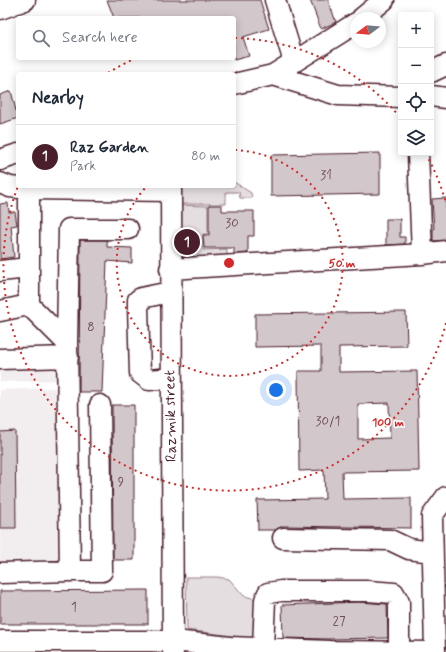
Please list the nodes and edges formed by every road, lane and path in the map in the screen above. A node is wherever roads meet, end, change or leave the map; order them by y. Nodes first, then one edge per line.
1 (24, 0) edge
2 (275, 0) edge
3 (384, 0) edge
4 (0, 9) edge
5 (369, 12) edge
6 (350, 28) edge
7 (294, 62) junction
8 (446, 65) edge
9 (434, 71) edge
10 (273, 75) junction
11 (236, 84) edge
12 (398, 86) edge
13 (434, 96) edge
14 (374, 97) junction
15 (398, 97) edge
16 (446, 98) edge
17 (398, 107) edge
18 (16, 155) edge
19 (418, 156) edge
20 (0, 160) edge
21 (0, 183) edge
22 (16, 188) edge
23 (20, 188) edge
24 (170, 188) edge
25 (29, 189) junction
26 (128, 229) dead end
27 (446, 251) edge
28 (422, 254) junction
29 (29, 268) junction
30 (170, 269) junction
31 (0, 271) edge
32 (170, 292) junction
33 (29, 305) junction
34 (0, 311) edge
35 (171, 331) junction
36 (138, 333) junction
37 (68, 350) junction
38 (0, 359) edge
39 (171, 378) junction
40 (100, 405) dead end
41 (446, 497) edge
42 (283, 538) dead end
43 (432, 552) junction
44 (70, 571) junction
45 (0, 573) edge
46 (0, 641) edge
47 (173, 646) edge
48 (263, 648) junction
49 (230, 649) edge
50 (329, 651) edge
51 (399, 652) edge
52 (433, 652) edge

1 - 4 street
2 - 7 street
3 - 5 street
6 - 7 street
7 - 10 street
8 - 9 street
10 - 11 street
10 - 14 street
12 - 14 street
13 - 16 street
14 - 15 street
14 - 17 street
18 - 20 street
19 - 28 street
21 - 22 street, Razmik street
23 - 25 street, Razmik street
24 - 25 street, Razmik street
24 - 30 street, Razmik street
25 - 29 street
26 - 37 street
27 - 28 street
28 - 30 street
29 - 31 street
29 - 33 street
30 - 32 street, Razmik street
32 - 35 street, Razmik street
32 - 36 street
33 - 34 street
33 - 37 street
35 - 36 street
35 - 39 street, Razmik street
36 - 39 street
37 - 38 street
37 - 44 street
39 - 47 street, Razmik street
40 - 44 street
41 - 43 street
42 - 43 street
43 - 52 street
44 - 45 street
46 - 47 street
47 - 49 street
48 - 49 street
48 - 50 street
48 - 51 street
50 - 51 street
51 - 52 street

